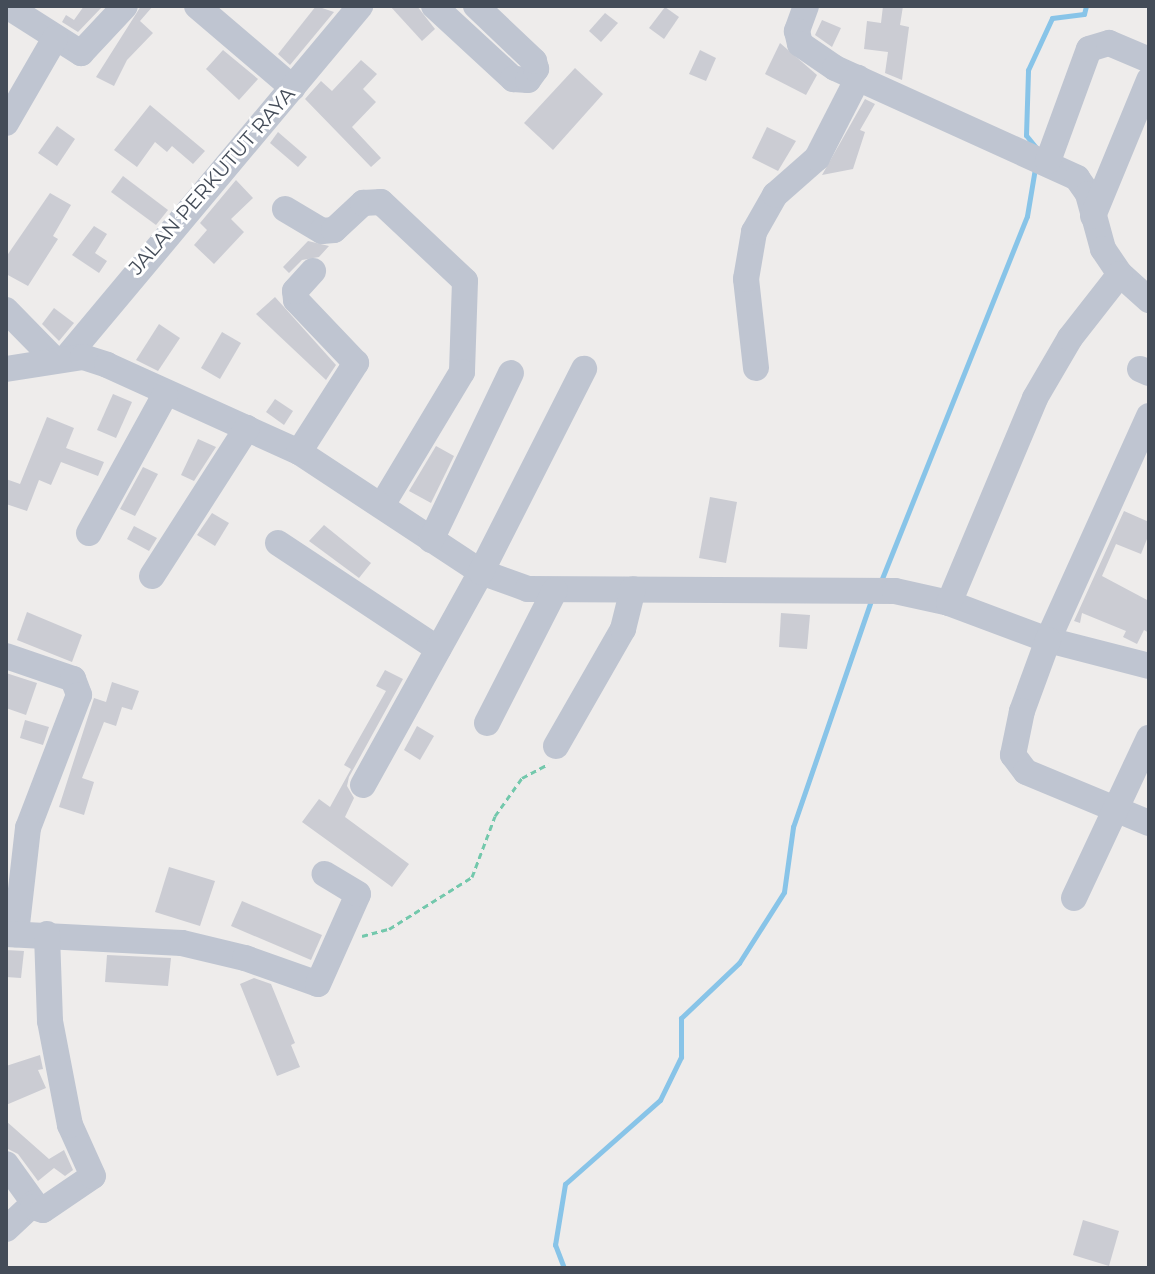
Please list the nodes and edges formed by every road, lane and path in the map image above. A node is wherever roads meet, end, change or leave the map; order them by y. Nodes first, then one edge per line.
1 (125, 6) edge
2 (197, 6) edge
3 (360, 6) edge
4 (434, 6) edge
5 (476, 6) edge
6 (806, 6) edge
7 (9, 14) edge
8 (55, 38) junction
9 (1149, 60) edge
10 (858, 78) junction
11 (1149, 80) edge
12 (293, 88) junction
13 (6, 123) edge
14 (1045, 161) junction
15 (285, 209) dead end
16 (1093, 216) junction
17 (313, 271) dead end
18 (1120, 274) junction
19 (1149, 300) edge
20 (6, 310) edge
21 (60, 359) junction
22 (756, 368) dead end
23 (6, 369) edge
24 (584, 369) dead end
25 (511, 373) dead end
26 (165, 395) junction
27 (1149, 416) edge
28 (247, 428) junction
29 (299, 452) junction
30 (382, 505) junction
31 (89, 533) dead end
32 (431, 540) junction
33 (278, 543) dead end
34 (481, 572) junction
35 (152, 576) dead end
36 (633, 589) junction
37 (555, 590) junction
38 (949, 603) junction
39 (1048, 640) junction
40 (438, 649) junction
41 (6, 656) edge
42 (1149, 666) edge
43 (487, 723) dead end
44 (1149, 738) edge
45 (556, 746) joint
46 (363, 785) dead end
47 (1114, 808) junction
48 (1149, 823) edge
49 (325, 874) dead end
50 (1074, 898) dead end
51 (11, 934) edge
52 (47, 934) junction
53 (339, 939) junction
54 (6, 1164) edge
55 (33, 1207) junction
56 (6, 1229) edge

1 - 8 street
2 - 12 street
3 - 12 street, JALAN PERKUTUT RAYA
4 - 5 street
6 - 10 street
7 - 8 street
8 - 13 street
9 - 14 street
10 - 14 street
10 - 22 street
11 - 16 street
12 - 21 street, JALAN PERKUTUT RAYA
14 - 16 street
15 - 30 street
16 - 18 street
17 - 29 street
18 - 19 street
18 - 38 street
20 - 21 street
21 - 23 street
21 - 26 street
24 - 34 street
25 - 32 street
26 - 28 street
26 - 31 street
27 - 39 street
28 - 29 street
28 - 35 street
29 - 30 street
30 - 32 street
32 - 34 street
33 - 40 street
34 - 37 street
34 - 40 street
36 - 37 street
36 - 38 street
36 - 45 street
37 - 43 street
38 - 39 street
39 - 42 street
39 - 47 street
40 - 46 street
41 - 51 street
44 - 47 street
45 - 53 path
47 - 48 street
47 - 50 street
49 - 53 street
51 - 52 street
52 - 53 street
52 - 55 street
54 - 55 street
55 - 56 street

